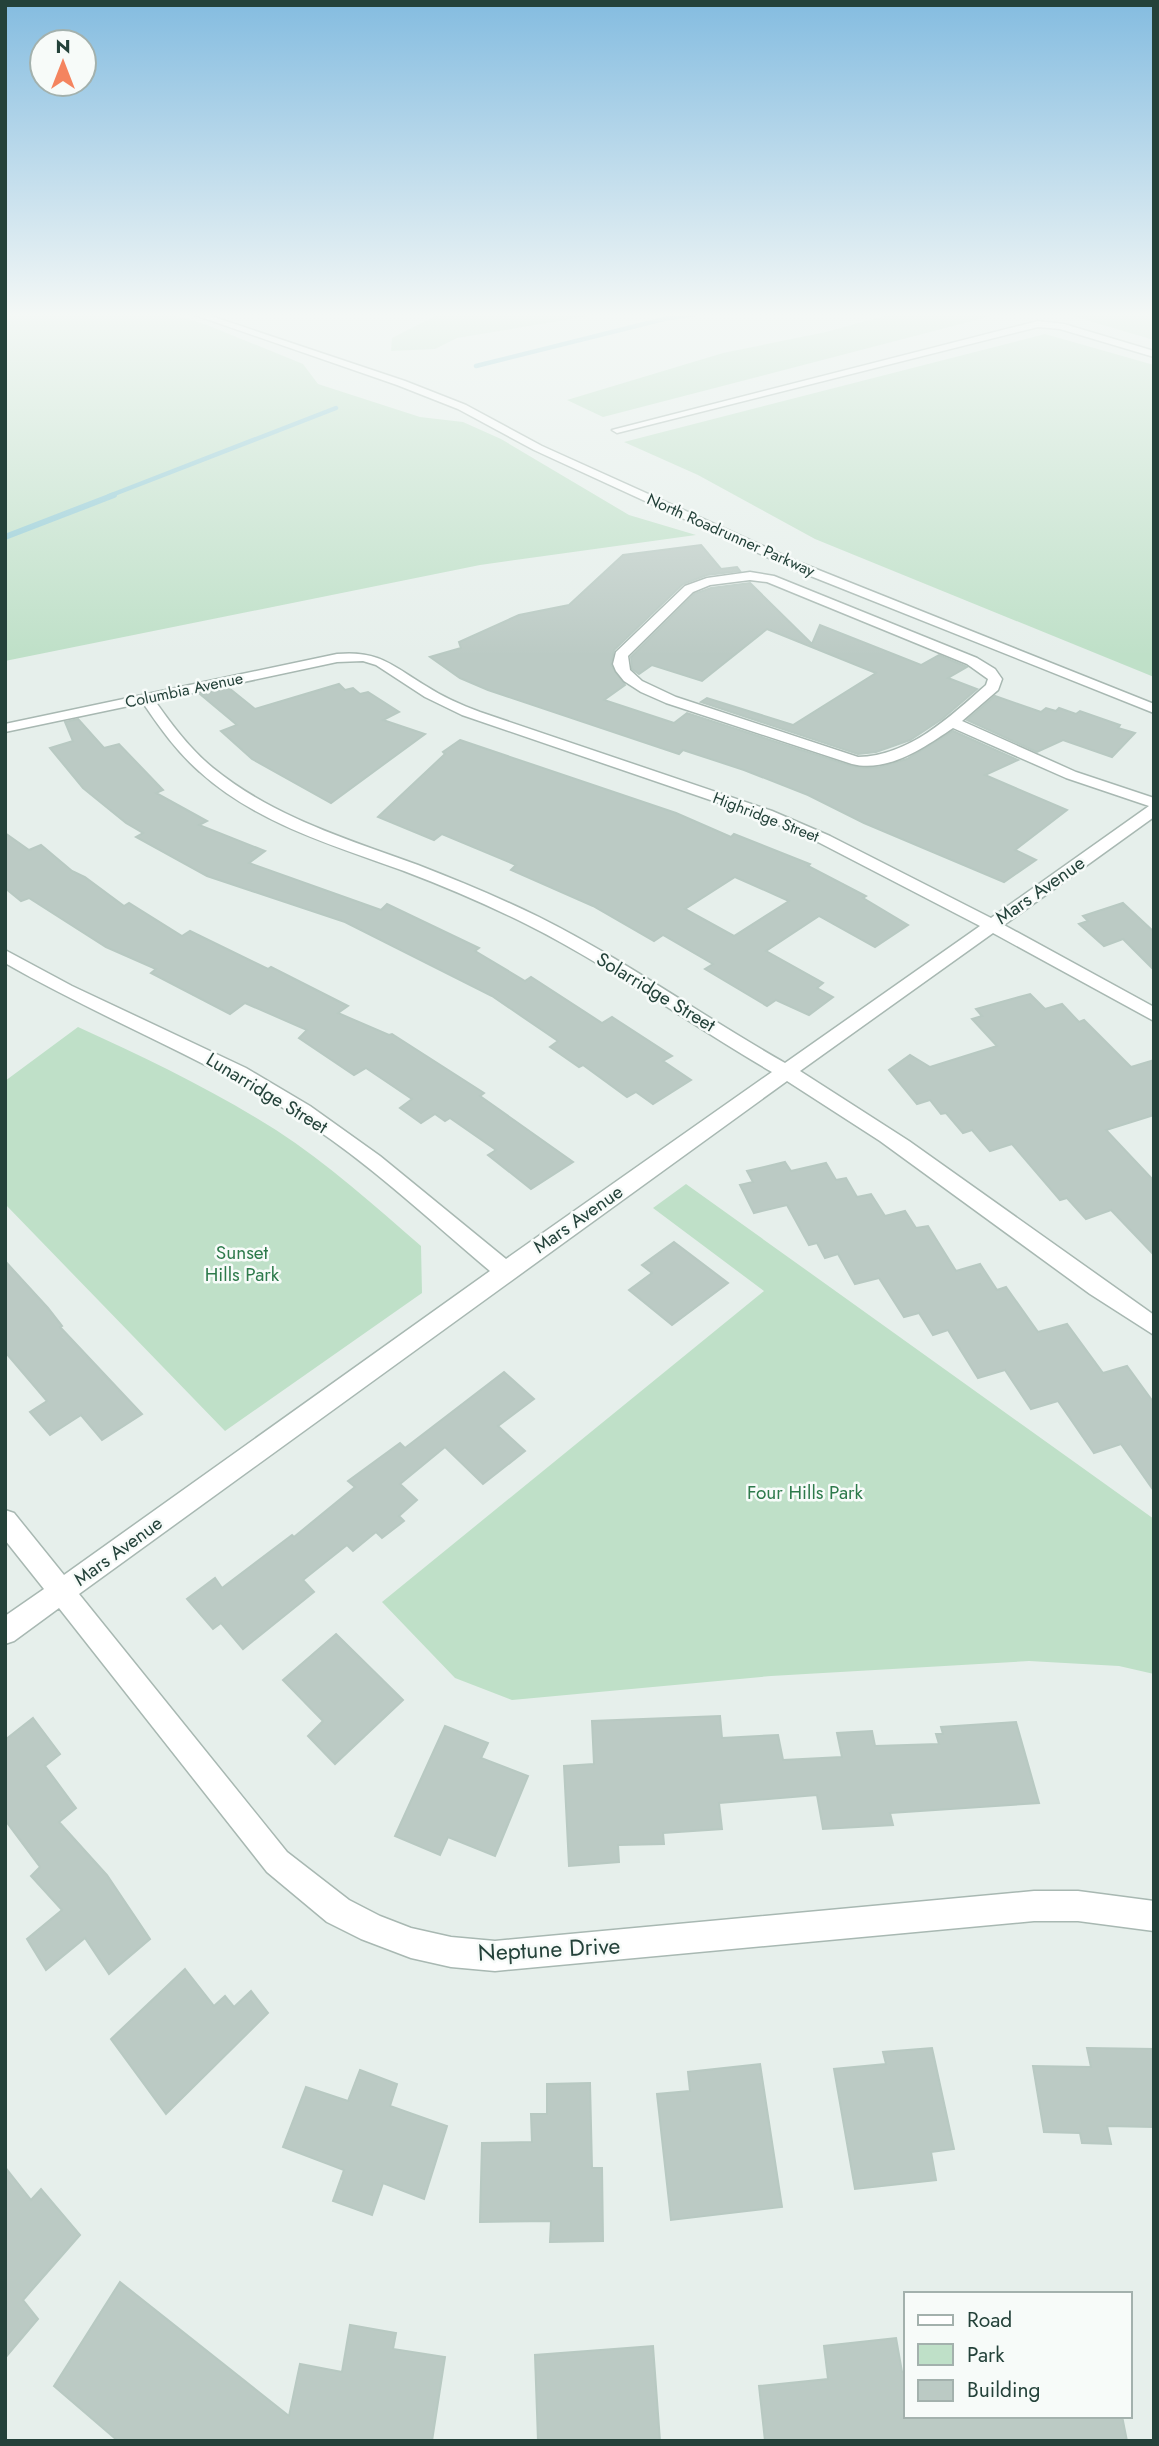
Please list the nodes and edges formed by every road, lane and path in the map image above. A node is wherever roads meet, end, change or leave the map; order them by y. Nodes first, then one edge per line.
1 (498, 427) edge
2 (628, 427) edge
3 (617, 430) dead end
4 (364, 653) joint
5 (146, 698) junction
6 (1154, 709) edge
7 (952, 722) junction
8 (5, 728) edge
9 (1154, 803) edge
10 (1154, 810) edge
11 (991, 925) junction
12 (5, 955) edge
13 (1154, 1014) edge
14 (786, 1072) junction
15 (505, 1271) junction
16 (1154, 1325) edge
17 (5, 1521) edge
18 (61, 1592) junction
19 (5, 1632) edge
20 (1154, 1916) edge

1 - 6 street, North Roadrunner Parkway
2 - 3 street
4 - 5 street, Columbia Avenue
4 - 11 street, Highridge Street
5 - 8 street, Columbia Avenue
5 - 14 street, Solarridge Street
7 - 7 street
7 - 9 street
10 - 11 street, Mars Avenue
11 - 13 street, Highridge Street
11 - 14 street, Mars Avenue
12 - 15 street, Lunarridge Street
14 - 15 street, Mars Avenue
14 - 16 street, Solarridge Street
15 - 18 street, Mars Avenue
17 - 18 street, Neptune Drive
18 - 19 street, Mars Avenue
18 - 20 street, Neptune Drive

